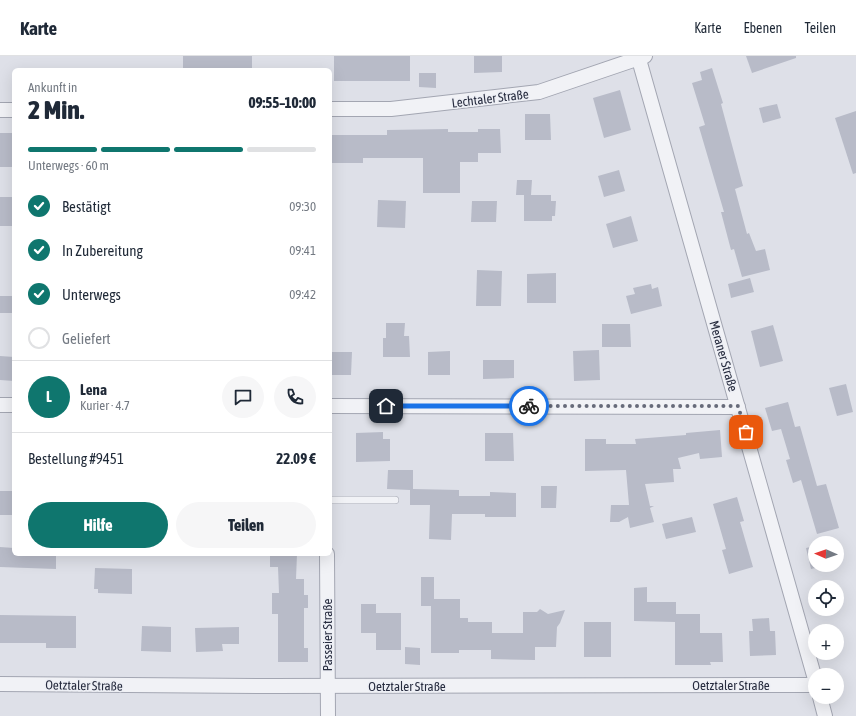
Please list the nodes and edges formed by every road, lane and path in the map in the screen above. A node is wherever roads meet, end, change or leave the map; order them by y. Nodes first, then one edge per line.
1 (640, 57) edge
2 (332, 109) edge
3 (0, 110) edge
4 (12, 110) edge
5 (0, 405) edge
6 (12, 405) edge
7 (332, 406) edge
8 (738, 406) junction
9 (332, 500) edge
10 (395, 500) dead end
11 (327, 556) edge
12 (812, 668) edge
13 (0, 684) edge
14 (808, 685) edge
15 (328, 686) junction
16 (822, 704) edge
17 (328, 716) edge
18 (825, 716) edge

1 - 2 street, Lechtaler Straße
1 - 8 street, Meraner Straße
3 - 4 street
5 - 6 street
7 - 8 street
8 - 12 street, Meraner Straße
9 - 10 lane
11 - 15 street, Passeier Straße
13 - 15 street, Oetztaler Straße
14 - 15 street, Oetztaler Straße
15 - 17 street, Passeier Straße
16 - 18 street

